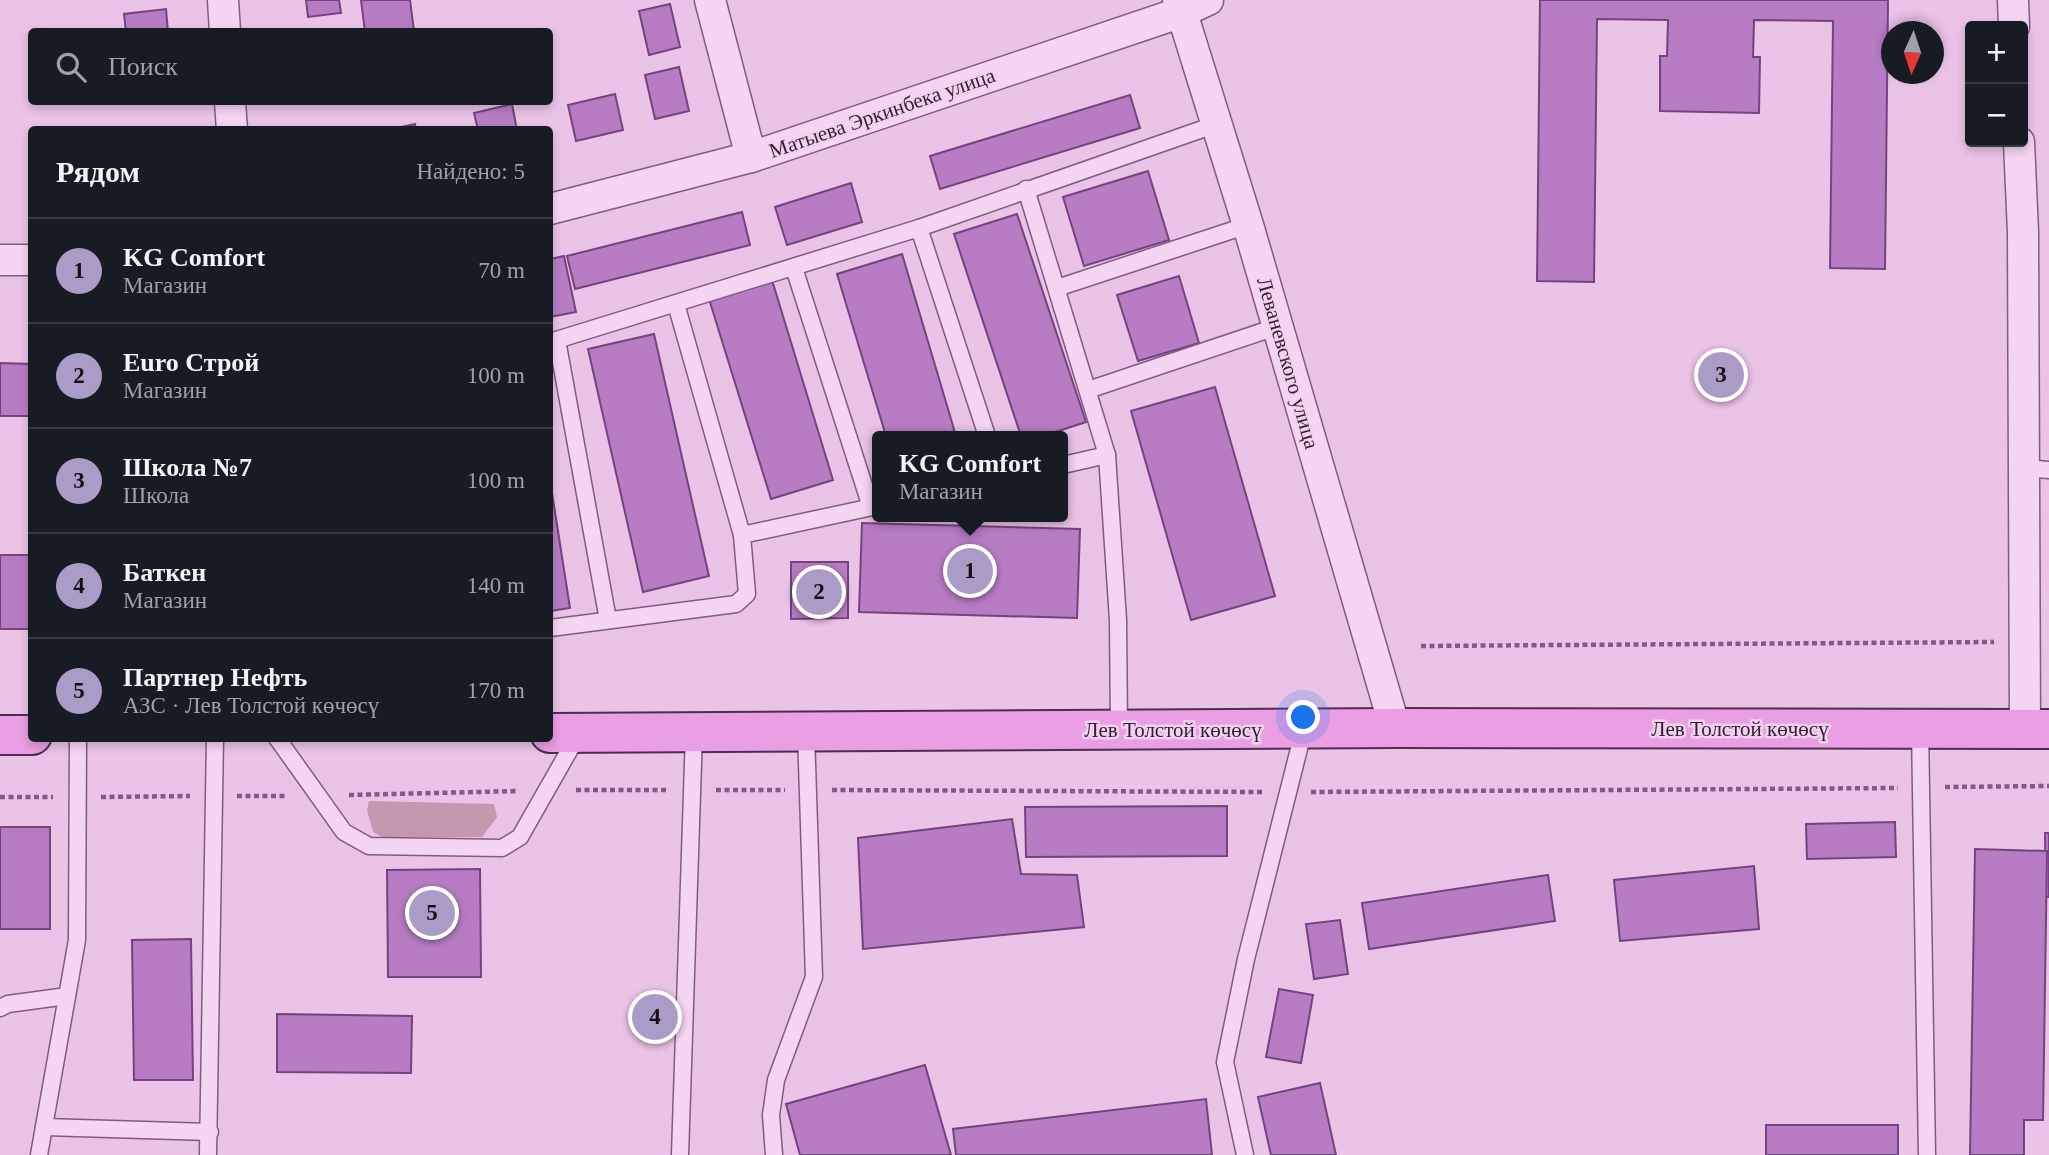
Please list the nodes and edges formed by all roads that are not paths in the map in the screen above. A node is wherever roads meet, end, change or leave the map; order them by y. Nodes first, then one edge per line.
1 (223, 0) edge
2 (710, 0) edge
3 (2013, 0) edge
4 (1189, 4) edge
5 (2014, 21) edge
6 (225, 28) edge
7 (230, 105) edge
8 (1217, 124) junction
9 (232, 126) edge
10 (2020, 147) edge
11 (751, 158) junction
12 (1026, 189) junction
13 (553, 208) edge
14 (1248, 225) junction
15 (919, 228) junction
16 (2036, 230) edge
17 (0, 260) edge
18 (28, 260) edge
19 (794, 268) junction
20 (1057, 288) junction
21 (676, 304) junction
22 (1276, 327) junction
23 (553, 341) edge
24 (1088, 390) junction
25 (985, 431) edge
26 (1107, 455) junction
27 (1068, 464) edge
28 (2036, 469) edge
29 (872, 500) edge
30 (872, 506) edge
31 (742, 535) junction
32 (608, 620) junction
33 (553, 628) edge
34 (1395, 728) junction
35 (1304, 729) junction
36 (1920, 729) junction
37 (2037, 729) edge
38 (1119, 730) junction
39 (564, 733) edge
40 (694, 733) junction
41 (806, 733) junction
42 (0, 735) edge
43 (28, 735) edge
44 (78, 742) edge
45 (215, 742) edge
46 (280, 742) edge
47 (67, 996) junction
48 (0, 1008) edge
49 (44, 1127) junction
50 (211, 1132) junction
51 (39, 1155) edge
52 (208, 1155) edge
53 (680, 1155) edge
54 (774, 1155) edge
55 (1245, 1155) edge
56 (1927, 1155) edge

1 - 6 street
2 - 11 street
3 - 5 street
4 - 8 street, Леваневского улица
4 - 11 street, Матыева Эркинбека улица
7 - 9 street
8 - 12 lane
8 - 14 street, Леваневского улица
10 - 16 street
11 - 13 street, Матыева Эркинбека улица
12 - 15 lane
12 - 20 lane
14 - 20 lane
14 - 22 street, Леваневского улица
15 - 19 lane
15 - 25 lane
16 - 28 street
17 - 18 street
19 - 21 lane
19 - 29 lane
20 - 24 lane
21 - 23 lane
21 - 31 lane
22 - 24 lane
22 - 34 street, Леваневского улица
23 - 32 lane
24 - 26 lane
26 - 27 lane
26 - 38 lane
28 - 37 street
30 - 31 lane
31 - 32 lane
32 - 33 lane
34 - 35 main road, Лев Толстой көчөсү
34 - 36 main road, Лев Толстой көчөсү
35 - 38 main road, Лев Толстой көчөсү
35 - 55 lane
36 - 37 main road, Лев Толстой көчөсү
36 - 56 lane
38 - 41 main road, Лев Толстой көчөсү
39 - 40 main road, Лев Толстой көчөсү
39 - 46 lane
40 - 41 main road, Лев Толстой көчөсү
40 - 53 lane
41 - 54 lane
42 - 43 main road
44 - 47 lane
45 - 50 lane
47 - 48 lane
47 - 49 lane
49 - 50 lane
49 - 51 lane
50 - 52 lane

